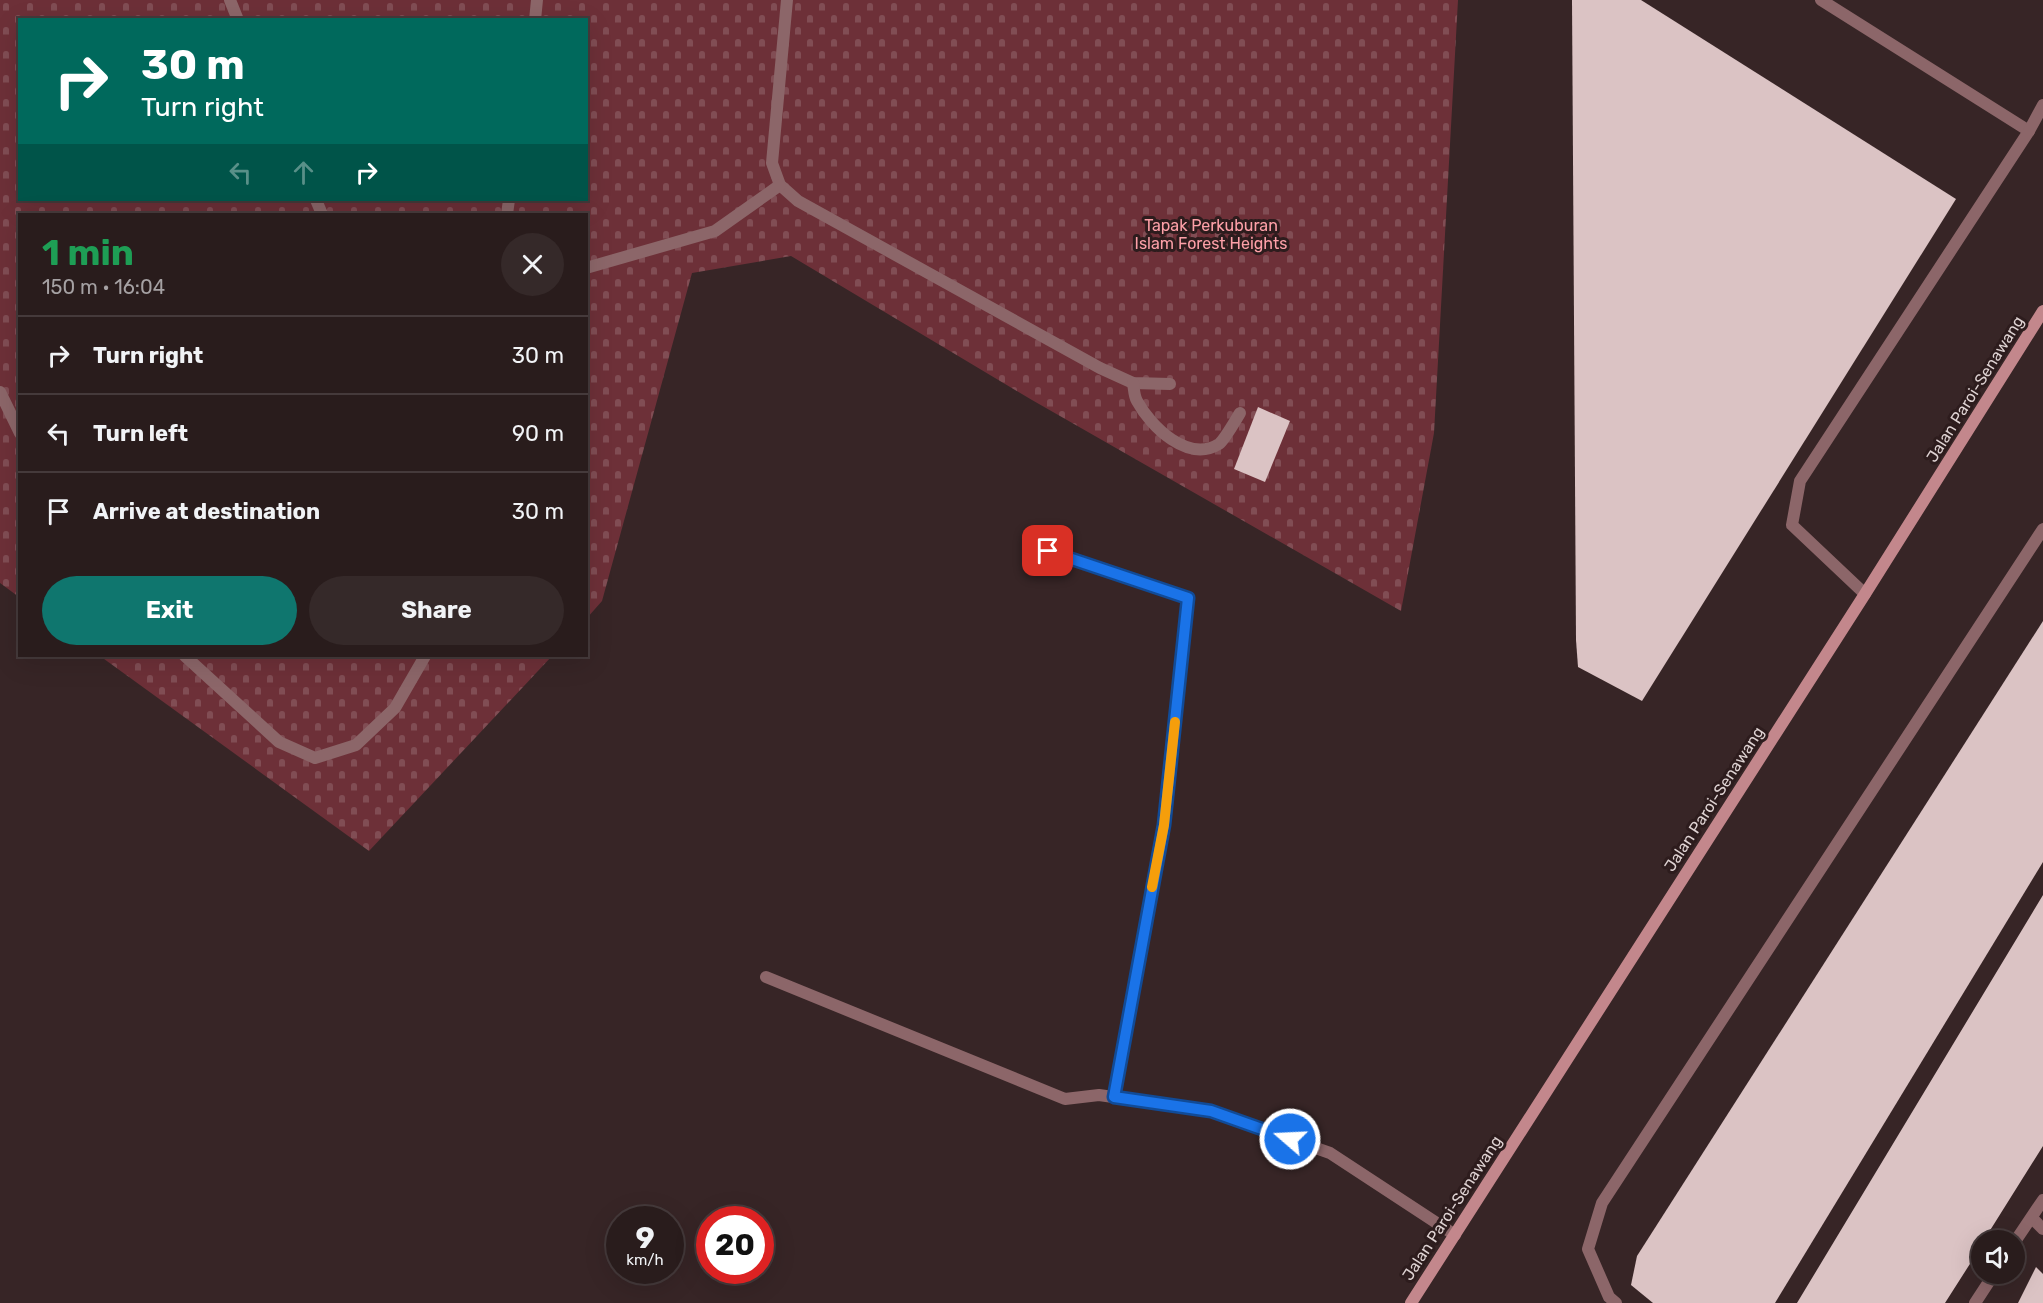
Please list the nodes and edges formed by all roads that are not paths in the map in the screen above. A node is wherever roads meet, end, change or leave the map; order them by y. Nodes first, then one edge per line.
1 (230, 0) edge
2 (537, 0) edge
3 (788, 0) edge
4 (1821, 0) edge
5 (237, 18) edge
6 (535, 18) edge
7 (2043, 105) edge
8 (2029, 131) junction
9 (780, 185) junction
10 (588, 267) edge
11 (2043, 311) edge
12 (1132, 383) junction
13 (1170, 384) dead end
14 (0, 392) edge
15 (1240, 413) dead end
16 (18, 429) edge
17 (2043, 530) edge
18 (1048, 551) dead end
19 (1865, 594) junction
20 (186, 657) edge
21 (424, 657) edge
22 (766, 977) dead end
23 (1114, 1097) junction
24 (2043, 1200) edge
25 (2032, 1218) junction
26 (2043, 1229) edge
27 (2023, 1230) edge
28 (1455, 1235) junction
29 (1987, 1284) edge
30 (1411, 1303) edge
31 (1616, 1303) edge
32 (1975, 1303) edge

1 - 5 street
2 - 6 street
3 - 9 street
4 - 8 street
7 - 8 street
8 - 19 street
9 - 10 street
9 - 12 street
11 - 19 main road, Jalan Paroi-Senawang
12 - 13 street
12 - 15 street
14 - 16 street
17 - 31 street
18 - 23 street
19 - 28 main road, Jalan Paroi-Senawang
20 - 21 street
22 - 23 street
23 - 28 street
24 - 25 street
25 - 26 street
25 - 27 street
28 - 30 main road, Jalan Paroi-Senawang
29 - 32 street

